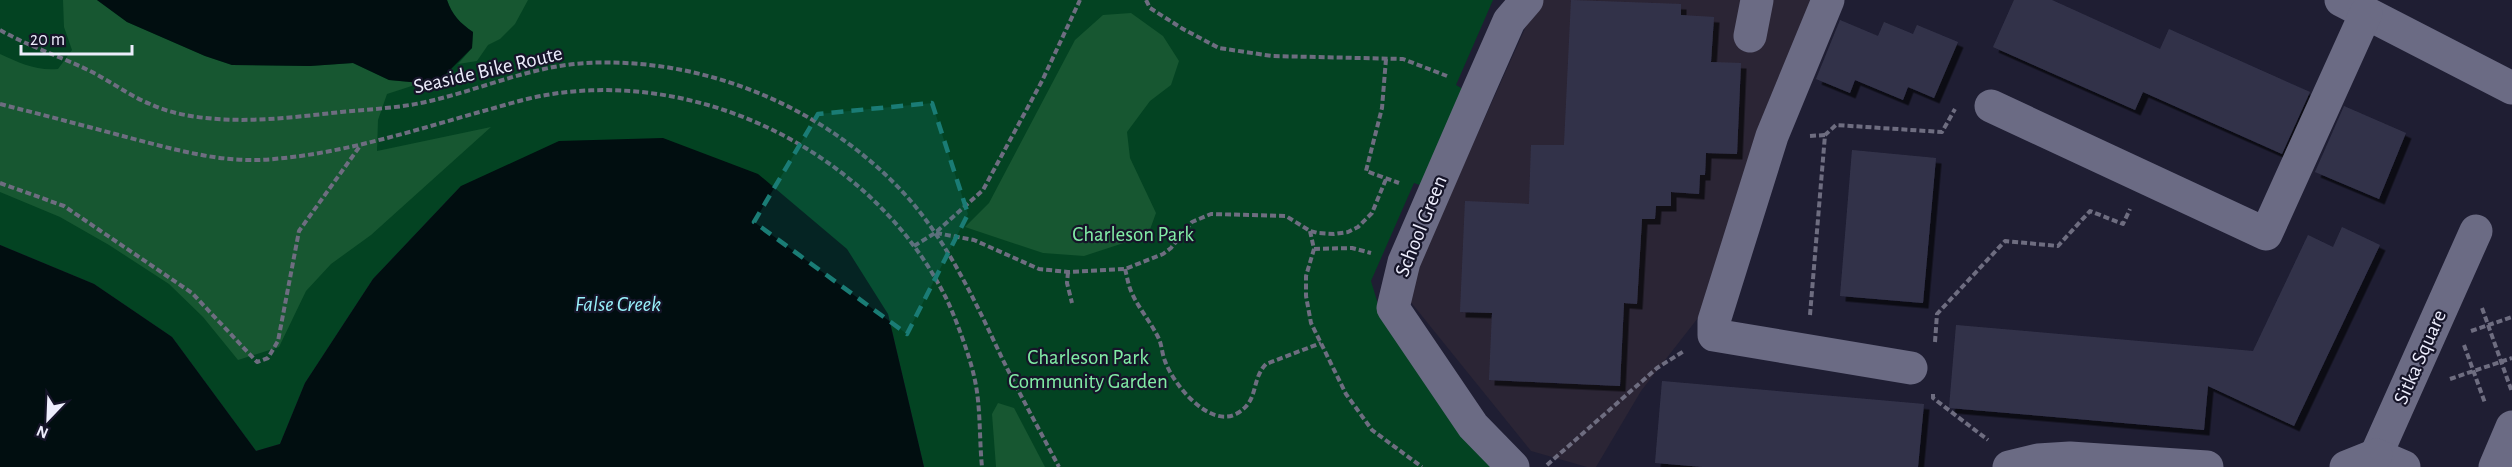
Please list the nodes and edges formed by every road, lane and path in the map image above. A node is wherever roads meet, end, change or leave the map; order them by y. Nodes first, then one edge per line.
1 (1080, 0) edge
2 (1146, 0) edge
3 (1527, 0) edge
4 (1757, 0) edge
5 (1828, 0) edge
6 (2354, 6) edge
7 (0, 30) edge
8 (1750, 36) dead end
9 (1386, 59) junction
10 (2512, 88) edge
11 (1479, 89) junction
12 (0, 104) edge
13 (1991, 106) joint
14 (360, 145) junction
15 (1386, 179) junction
16 (2144, 179) junction
17 (0, 183) edge
18 (1432, 196) junction
19 (1310, 231) junction
20 (935, 232) junction
21 (2470, 245) joint
22 (914, 246) junction
23 (1342, 248) dead end
24 (1314, 249) junction
25 (1125, 268) junction
26 (1068, 272) junction
27 (2447, 297) junction
28 (1072, 303) dead end
29 (1321, 343) junction
30 (1935, 345) dead end
31 (1687, 349) dead end
32 (1806, 350) junction
33 (2512, 358) edge
34 (2500, 362) junction
35 (2473, 371) junction
36 (1922, 378) joint
37 (2512, 392) edge
38 (2403, 396) junction
39 (2503, 447) edge
40 (2390, 461) edge
41 (2012, 466) edge
42 (982, 467) edge
43 (1059, 467) edge
44 (1422, 467) edge
45 (1514, 467) edge
46 (1545, 467) edge
47 (2207, 467) edge
48 (2346, 467) edge

1 - 20 path
2 - 9 path
3 - 11 street, School Green
4 - 8 street
5 - 32 street
6 - 10 street
6 - 16 street
7 - 20 path, Seaside Bike Route
9 - 11 path
9 - 15 path
11 - 18 street, School Green
12 - 14 path
13 - 16 street
13 - 32 path
14 - 17 path
14 - 22 path
15 - 18 path
15 - 19 path
16 - 30 path
18 - 45 street, School Green
19 - 24 path
19 - 25 path
20 - 22 path
20 - 26 path
20 - 43 path, Seaside Bike Route
21 - 27 street, Sitka Square
21 - 34 path
22 - 42 path
23 - 24 path
24 - 29 path
25 - 26 path
25 - 29 path
26 - 28 path
27 - 35 path
27 - 38 street, Sitka Square
29 - 44 path
31 - 46 path
32 - 36 street
33 - 34 path
34 - 35 path
34 - 37 path
35 - 38 path
35 - 39 path
36 - 41 path
38 - 40 street, Sitka Square
40 - 48 street
41 - 47 street

